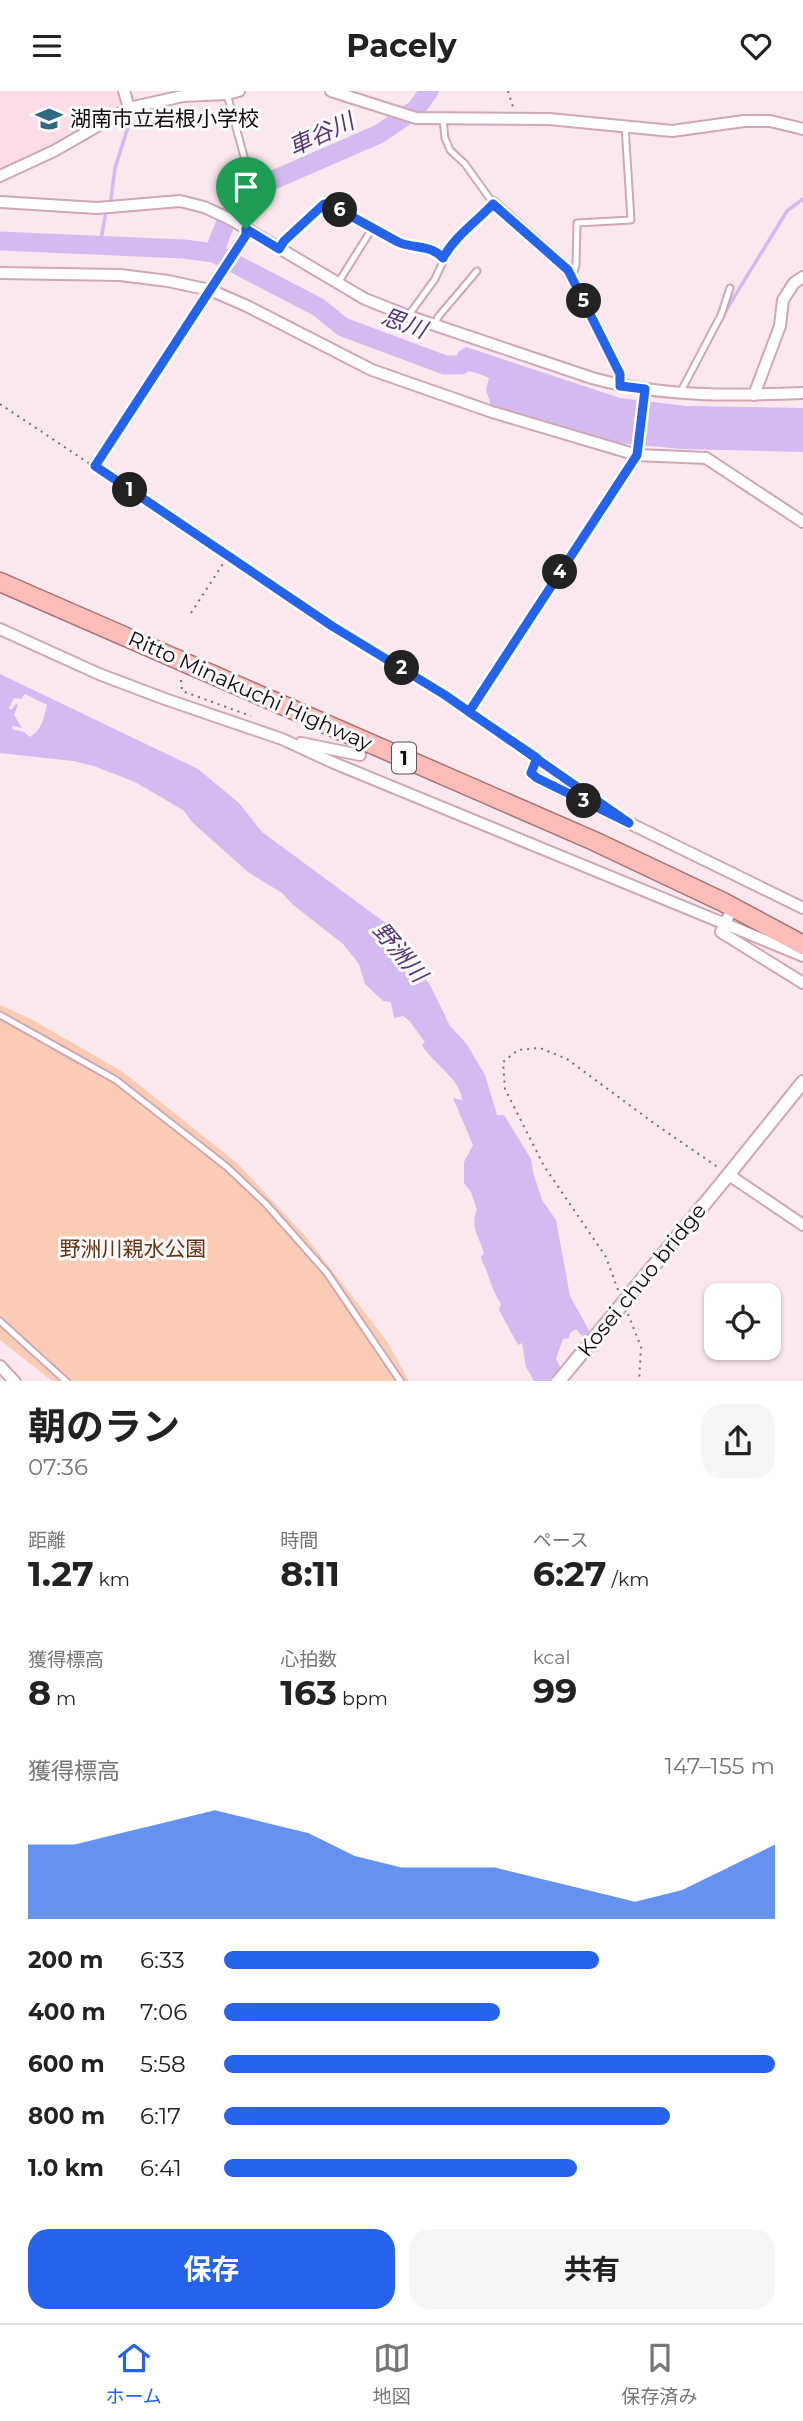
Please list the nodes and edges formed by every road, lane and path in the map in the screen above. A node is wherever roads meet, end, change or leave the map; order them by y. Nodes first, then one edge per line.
1 (124, 91) edge
2 (239, 91) edge
3 (331, 91) edge
4 (508, 91) edge
5 (225, 93) edge
6 (368, 97) edge
7 (129, 108) junction
8 (443, 119) junction
9 (518, 119) junction
10 (625, 126) junction
11 (803, 129) edge
12 (0, 176) edge
13 (0, 202) edge
14 (324, 204) joint
15 (493, 204) junction
16 (373, 227) junction
17 (246, 232) junction
18 (279, 249) junction
19 (443, 258) junction
20 (477, 271) dead end
21 (0, 273) edge
22 (803, 277) edge
23 (572, 278) junction
24 (338, 284) junction
25 (730, 288) dead end
26 (211, 289) junction
27 (408, 316) junction
28 (435, 325) junction
29 (620, 386) junction
30 (644, 392) junction
31 (680, 393) junction
32 (803, 393) edge
33 (754, 395) junction
34 (0, 404) edge
35 (637, 452) junction
36 (95, 466) junction
37 (803, 522) edge
38 (228, 556) junction
39 (0, 582) edge
40 (191, 613) dead end
41 (0, 629) edge
42 (181, 680) dead end
43 (469, 712) junction
44 (255, 730) junction
45 (282, 740) junction
46 (360, 755) dead end
47 (537, 758) junction
48 (578, 787) dead end
49 (733, 907) junction
50 (803, 908) edge
51 (726, 925) junction
52 (803, 944) edge
53 (803, 956) edge
54 (803, 983) edge
55 (0, 1015) edge
56 (803, 1082) edge
57 (727, 1177) junction
58 (803, 1225) edge
59 (621, 1296) dead end
60 (626, 1309) dead end
61 (0, 1321) edge
62 (0, 1366) edge
63 (15, 1381) edge
64 (67, 1381) edge
65 (401, 1381) edge
66 (558, 1381) edge
67 (639, 1381) edge

1 - 7 street
2 - 5 street
3 - 6 street
4 - 9 path
5 - 7 street
5 - 17 lane
6 - 8 street
7 - 12 street
8 - 9 street
8 - 15 lane
9 - 10 street
10 - 11 street
10 - 23 lane
13 - 17 street
14 - 16 path
14 - 18 lane
15 - 19 lane
15 - 23 street
16 - 19 path
16 - 24 lane
17 - 18 street
17 - 26 street
18 - 24 street
19 - 27 lane
20 - 28 lane
21 - 26 street
22 - 33 street
23 - 29 street
24 - 27 street
25 - 31 lane
26 - 35 street
26 - 36 path
27 - 28 street
28 - 29 street
29 - 30 street
30 - 31 street
30 - 35 street
31 - 33 street
32 - 33 street
34 - 36 path
35 - 37 street
35 - 43 path
36 - 38 path
38 - 40 path
38 - 43 path
39 - 49 highway, Ritto Minakuchi Highway / 1
41 - 44 street
42 - 44 path
43 - 47 path
44 - 45 street
45 - 46 street
45 - 51 street
47 - 48 path
47 - 50 street
49 - 51 street
49 - 52 highway, Ritto Minakuchi Highway / 1
51 - 53 street
51 - 54 street
55 - 65 lane
56 - 57 street, Kosei chuo bridge
57 - 58 street
57 - 59 path
57 - 66 street, Kosei chuo bridge, bridge
60 - 67 path
61 - 64 lane
62 - 63 street

